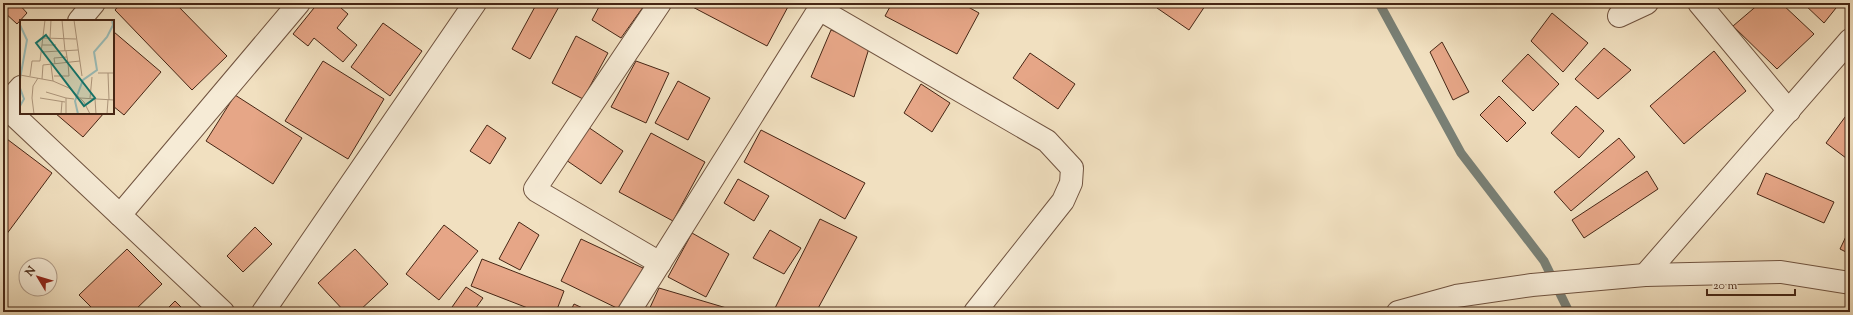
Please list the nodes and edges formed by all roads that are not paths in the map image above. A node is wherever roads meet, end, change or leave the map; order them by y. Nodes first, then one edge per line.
1 (94, 3) edge
2 (299, 3) edge
3 (474, 3) edge
4 (660, 3) edge
5 (1647, 3) edge
6 (1699, 3) edge
7 (821, 6) edge
8 (1619, 16) dead end
9 (80, 20) edge
10 (1850, 40) edge
11 (20, 88) edge
12 (4, 106) edge
13 (1789, 111) junction
14 (120, 215) junction
15 (660, 263) junction
16 (1645, 275) junction
17 (1850, 283) edge
18 (223, 312) edge
19 (263, 312) edge
20 (629, 312) edge
21 (975, 312) edge
22 (1398, 312) edge

1 - 9 street
2 - 14 street
3 - 19 street
4 - 15 street
5 - 8 street
6 - 13 street
7 - 15 street
7 - 21 street
10 - 13 street
11 - 12 street
12 - 14 street
13 - 16 street
14 - 18 street
15 - 20 street
16 - 17 street
16 - 22 street

